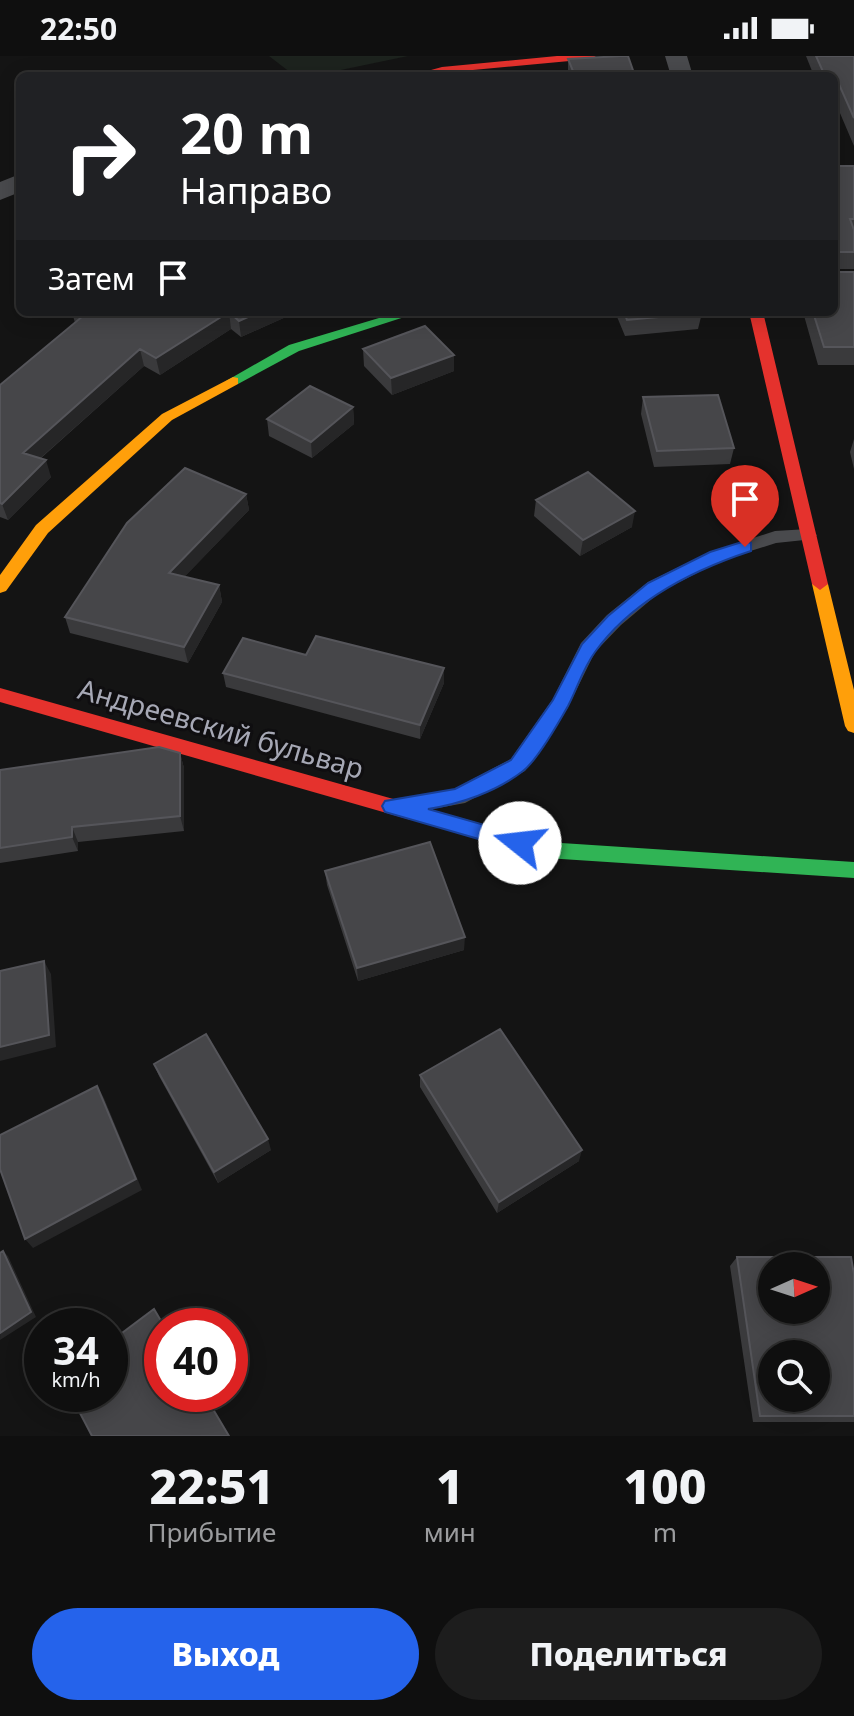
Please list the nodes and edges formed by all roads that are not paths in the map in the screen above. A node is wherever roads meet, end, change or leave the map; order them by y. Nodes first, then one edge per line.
1 (591, 56) edge
2 (433, 72) edge
3 (400, 316) edge
4 (757, 316) edge
5 (808, 535) junction
6 (0, 587) edge
7 (0, 695) edge
8 (854, 726) edge
9 (391, 806) junction
10 (854, 870) edge

1 - 2 street
3 - 6 street
4 - 5 street
5 - 8 street
5 - 9 lane
7 - 9 street, Андреевский бульвар
9 - 10 street, Андреевский бульвар

